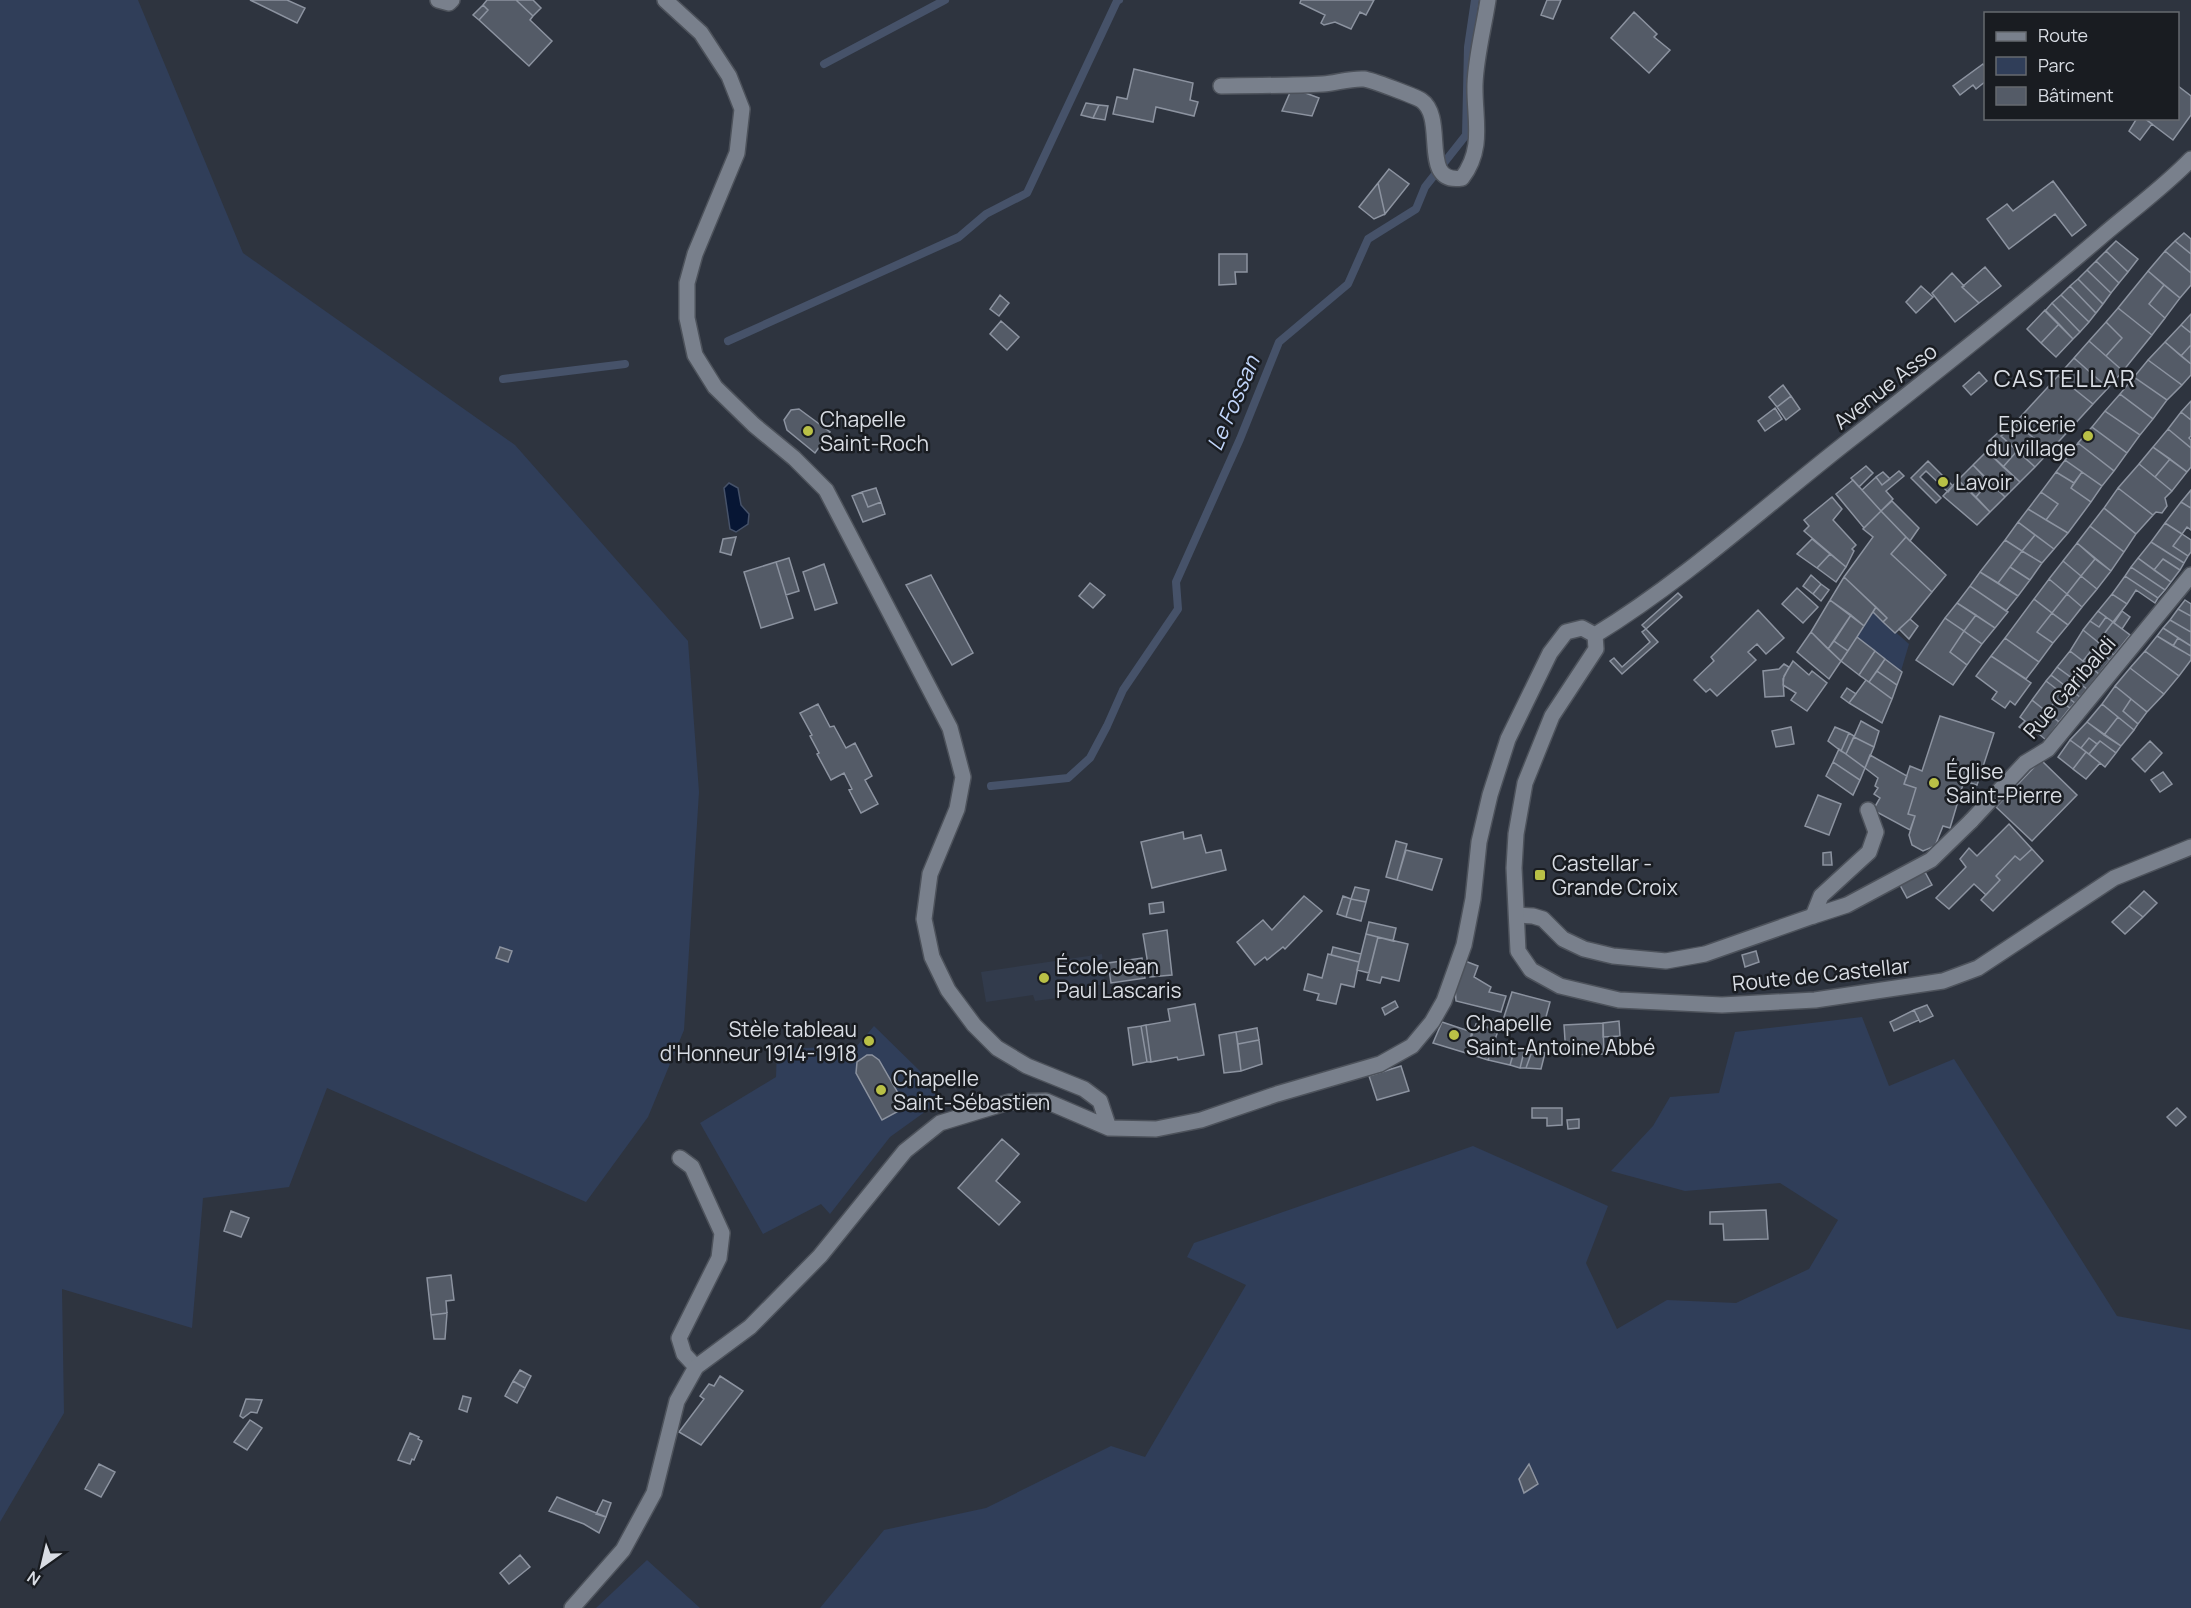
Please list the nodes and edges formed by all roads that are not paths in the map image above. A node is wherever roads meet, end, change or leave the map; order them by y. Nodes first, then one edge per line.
1 (438, 0) edge
2 (452, 0) edge
3 (665, 0) edge
4 (1488, 0) edge
5 (1221, 86) dead end
6 (2191, 159) edge
7 (2191, 575) edge
8 (1595, 635) junction
9 (1868, 810) dead end
10 (2191, 847) edge
11 (1517, 915) junction
12 (1813, 916) junction
13 (1109, 1128) junction
14 (680, 1158) dead end
15 (696, 1367) junction
16 (572, 1608) edge

1 - 2 street
3 - 13 street
4 - 5 street
6 - 8 street, Avenue Asso
7 - 12 street, Rue Garibaldi
8 - 11 street, Route de Castellar
8 - 13 street
9 - 12 street
10 - 11 street, Route de Castellar
11 - 12 street, Rue Garibaldi
13 - 15 street
14 - 15 street
15 - 16 street

